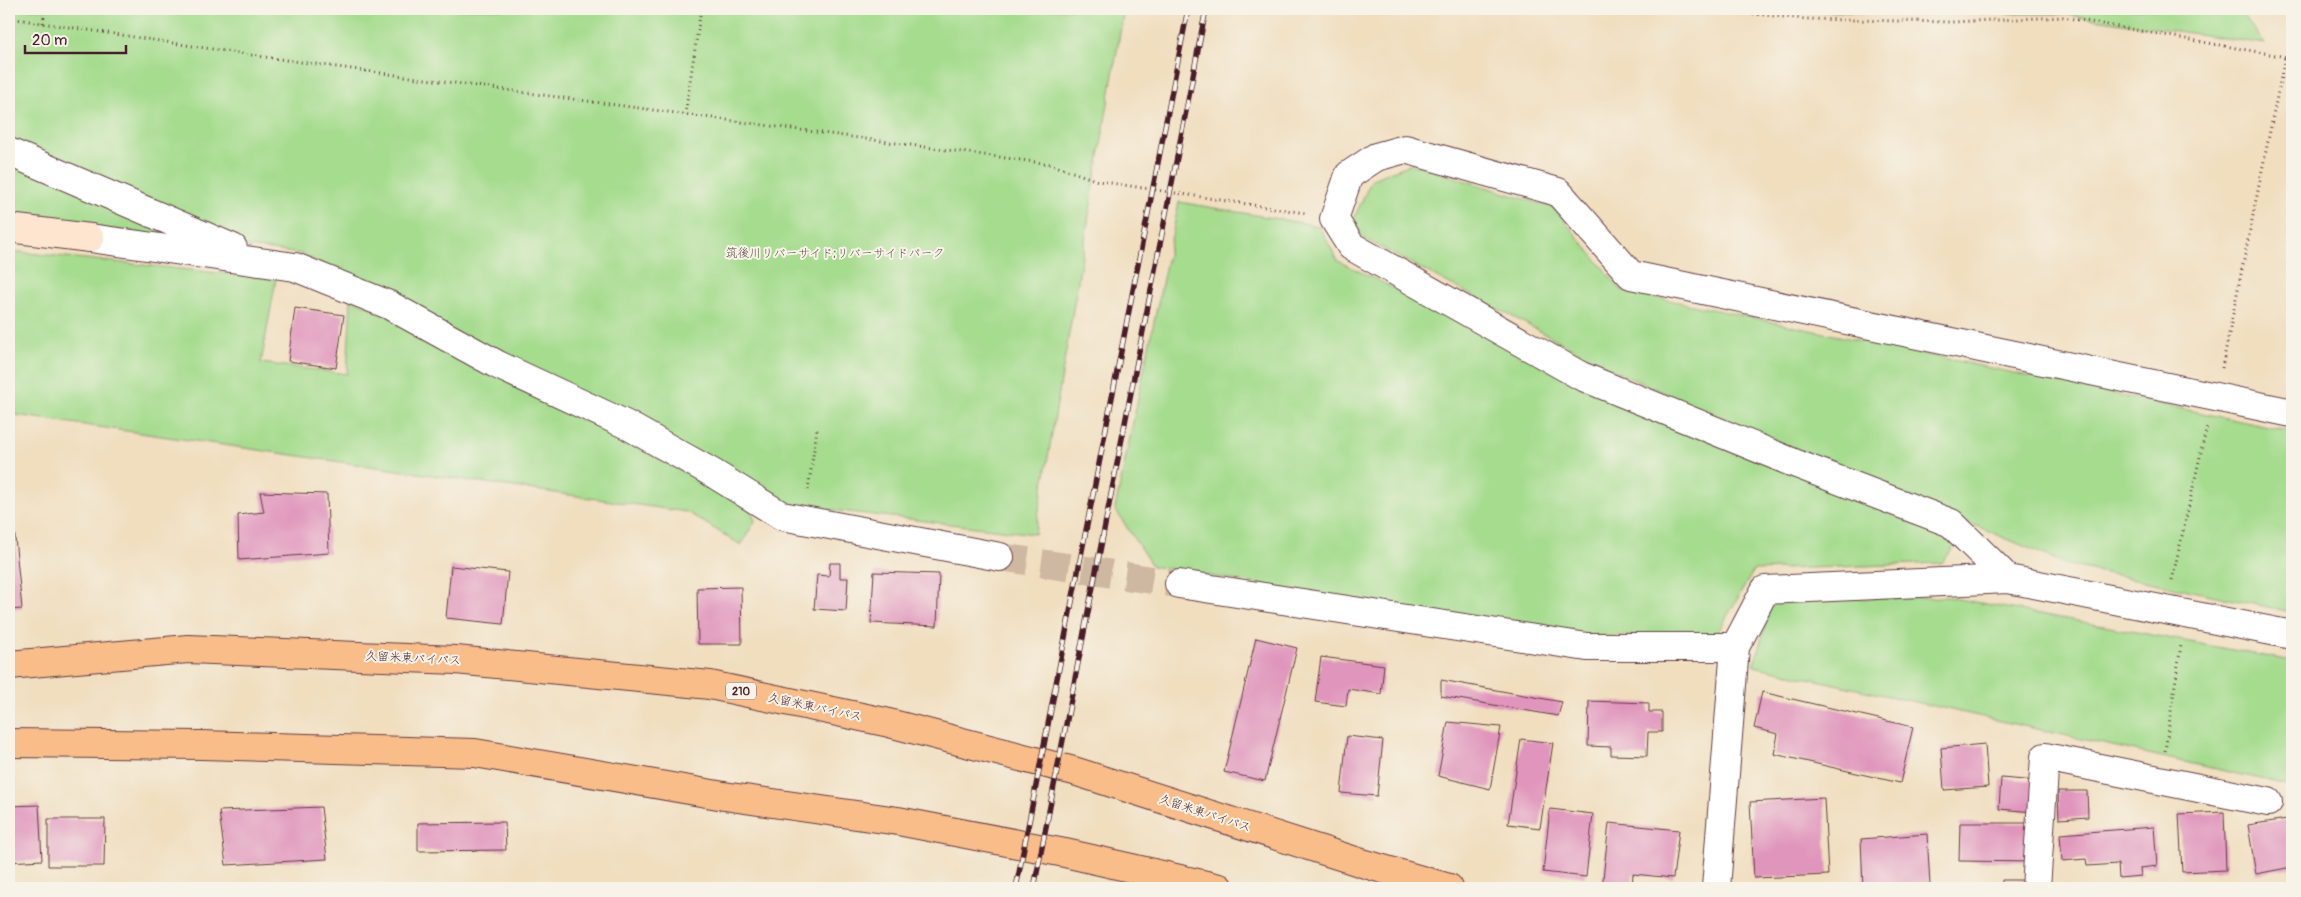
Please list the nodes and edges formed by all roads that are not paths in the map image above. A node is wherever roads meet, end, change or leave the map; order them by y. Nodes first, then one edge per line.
1 (9, 152) edge
2 (9, 228) edge
3 (267, 263) junction
4 (2292, 413) edge
5 (1000, 557) tunnel mouth
6 (2008, 579) junction
7 (1179, 584) tunnel mouth
8 (2292, 635) edge
9 (1735, 647) junction
10 (9, 665) edge
11 (9, 743) edge
12 (2268, 802) dead end
13 (1219, 888) edge
14 (1449, 888) edge
15 (1716, 888) edge
16 (2036, 888) edge

1 - 3 street
2 - 3 street
3 - 5 street
4 - 6 street
6 - 8 street
6 - 9 street
7 - 9 street
9 - 15 street
10 - 14 highway, 久留米東バイパス / 210
11 - 13 highway
12 - 16 street

